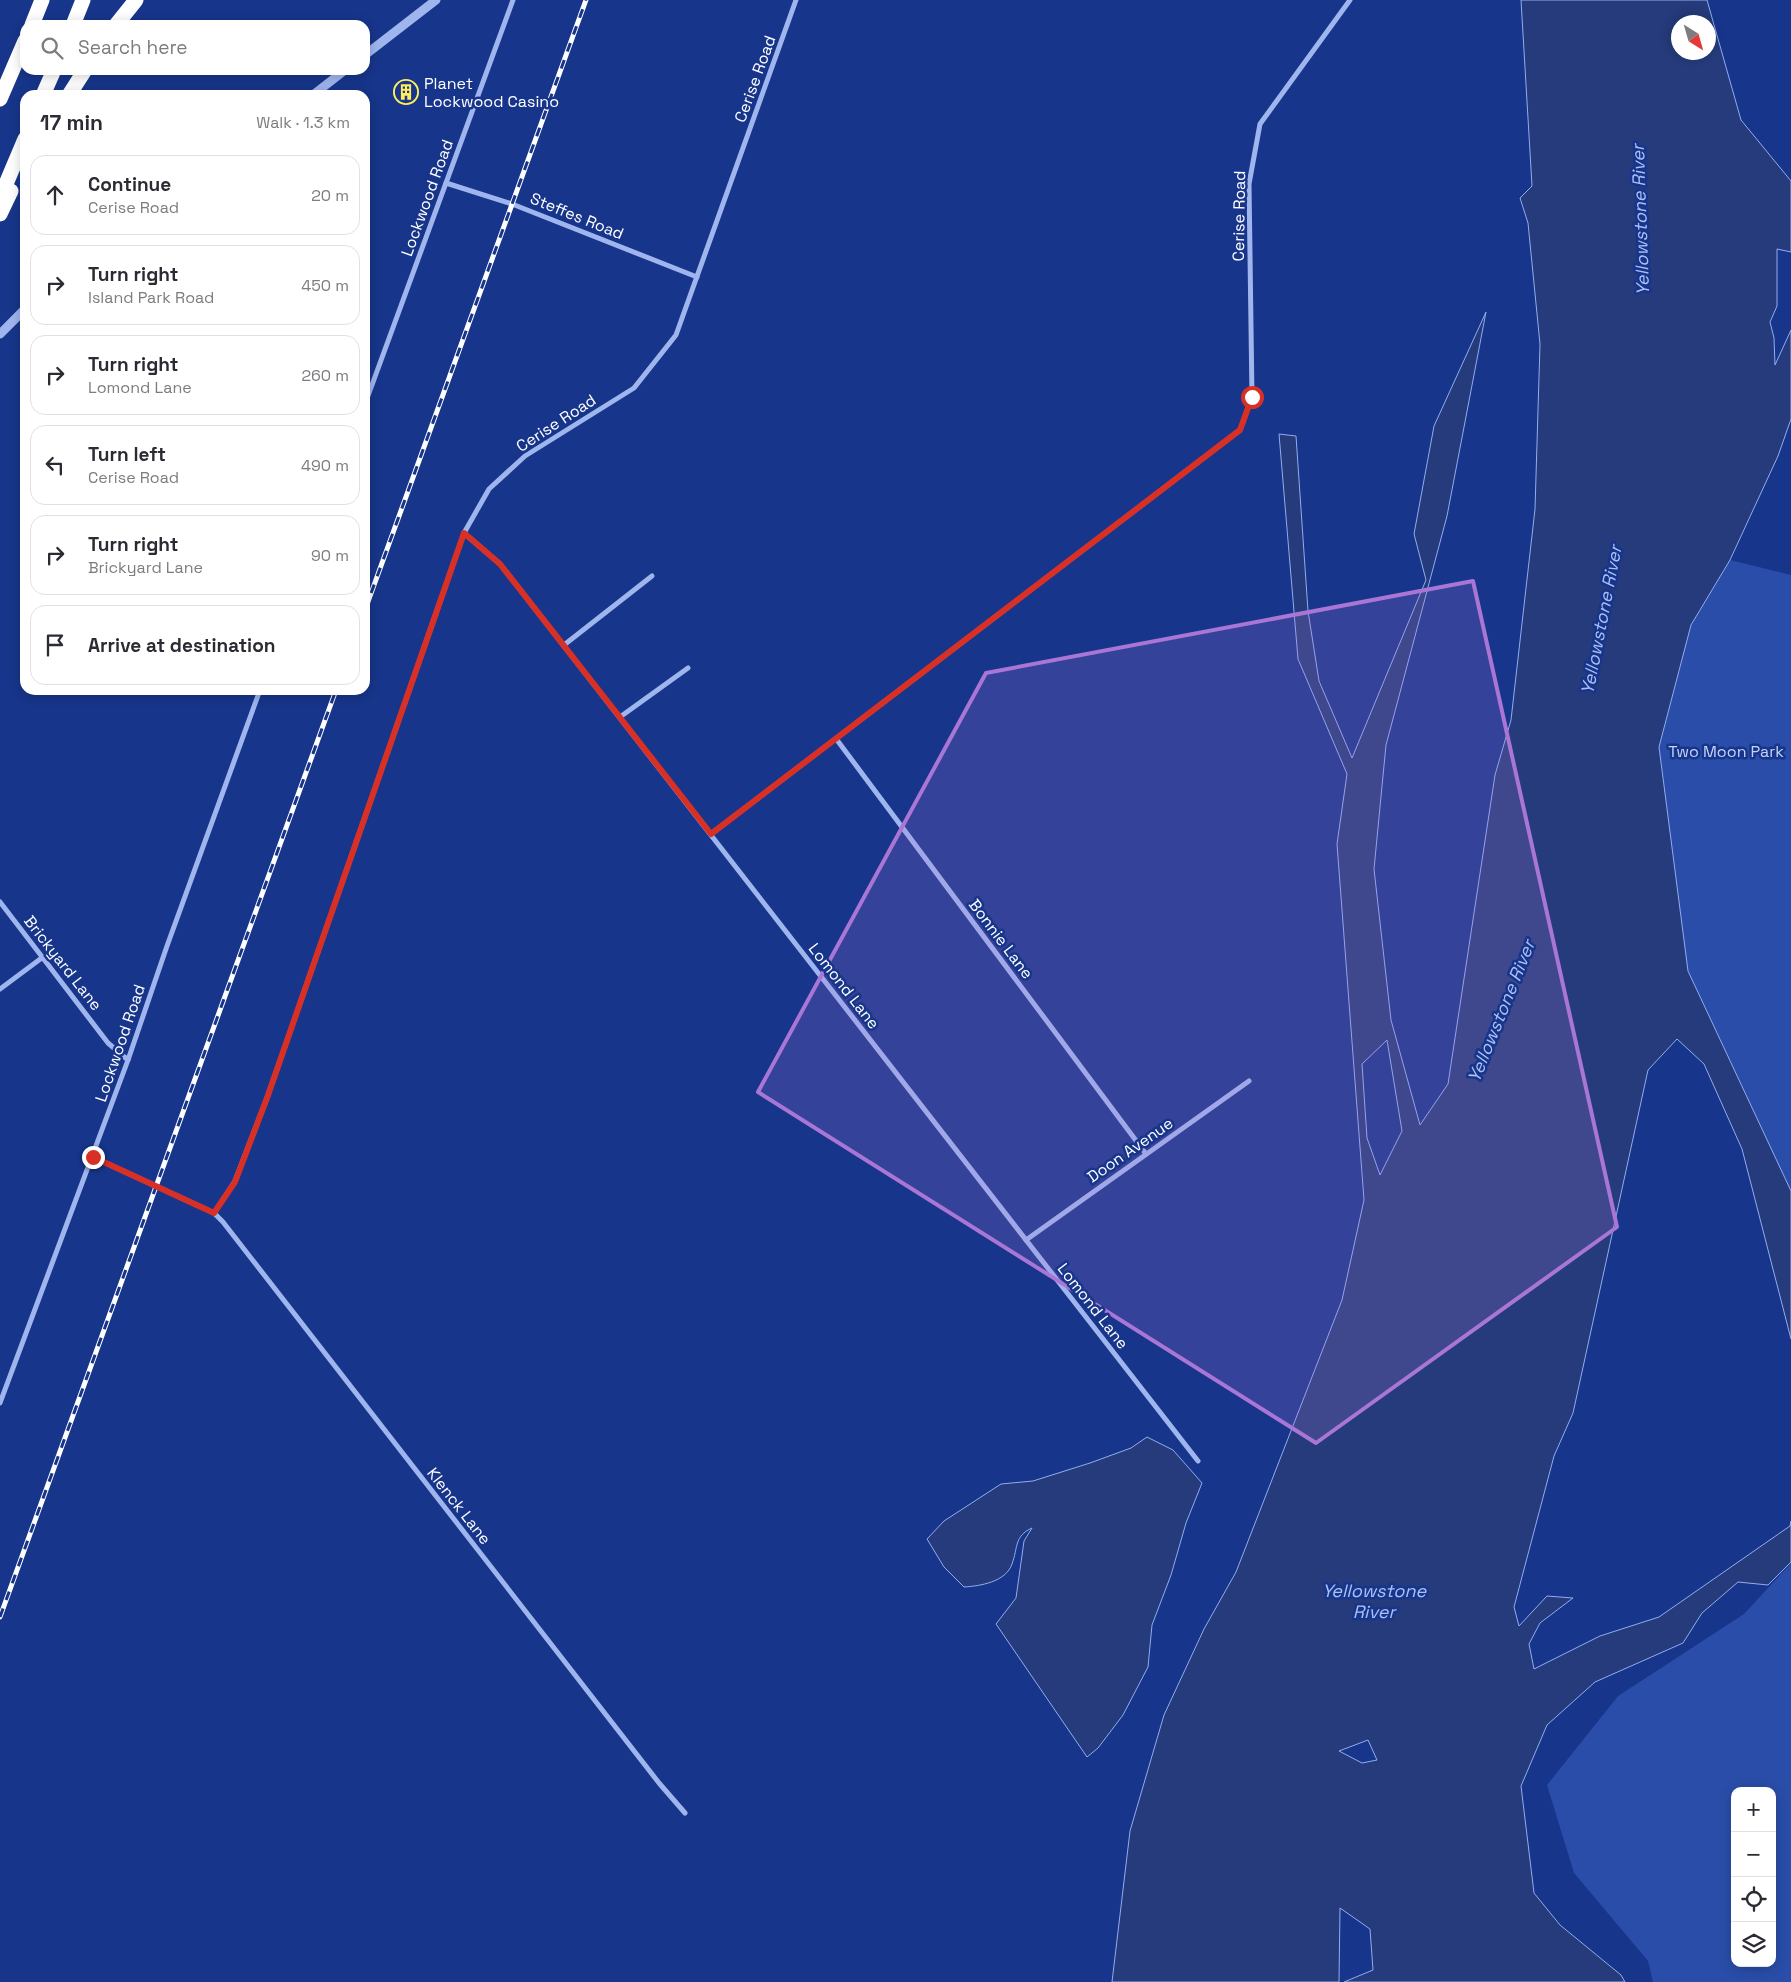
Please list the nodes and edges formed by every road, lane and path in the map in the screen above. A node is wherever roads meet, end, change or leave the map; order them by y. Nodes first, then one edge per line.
1 (42, 0) edge
2 (83, 0) edge
3 (136, 0) edge
4 (436, 0) edge
5 (513, 0) edge
6 (796, 0) edge
7 (1350, 0) edge
8 (34, 20) edge
9 (75, 20) edge
10 (120, 20) edge
11 (370, 51) edge
12 (20, 53) edge
13 (52, 75) edge
14 (82, 75) edge
15 (339, 75) edge
16 (45, 90) edge
17 (72, 90) edge
18 (320, 90) edge
19 (0, 100) edge
20 (20, 151) edge
21 (20, 175) edge
22 (446, 183) junction
23 (0, 198) edge
24 (0, 214) edge
25 (697, 277) junction
26 (20, 314) edge
27 (0, 334) edge
28 (370, 390) edge
29 (464, 533) junction
30 (652, 576) dead end
31 (564, 645) junction
32 (688, 668) dead end
33 (258, 695) edge
34 (620, 717) junction
35 (837, 740) junction
36 (711, 834) junction
37 (0, 902) edge
38 (43, 958) junction
39 (0, 989) edge
40 (128, 1060) junction
41 (1249, 1080) dead end
42 (1146, 1154) junction
43 (93, 1157) junction
44 (214, 1213) junction
45 (1026, 1240) junction
46 (0, 1403) edge
47 (1198, 1461) dead end
48 (686, 1813) dead end

1 - 8 highway
2 - 9 highway
3 - 10 highway
4 - 11 street
5 - 22 street, Lockwood Road
6 - 25 street, Cerise Road
7 - 35 street, Cerise Road
12 - 19 highway
13 - 16 highway
14 - 17 highway
15 - 18 street
20 - 23 highway
21 - 24 highway
22 - 25 street, Steffes Road
22 - 28 street, Lockwood Road
25 - 29 street, Cerise Road
26 - 27 street
29 - 31 street, Lomond Lane
29 - 44 street, Cerise Road
30 - 31 street
31 - 34 street, Lomond Lane
32 - 34 street
33 - 40 street, Lockwood Road
34 - 36 street, Lomond Lane
35 - 36 street
35 - 42 street, Bonnie Lane
36 - 45 street, Lomond Lane
37 - 38 street, Brickyard Lane
38 - 39 street
38 - 40 street, Brickyard Lane
40 - 43 street, Lockwood Road
41 - 42 street, Doon Avenue
42 - 45 street, Doon Avenue
43 - 44 street
43 - 46 street, Lockwood Road
44 - 48 street, Klenck Lane
45 - 47 street, Lomond Lane

